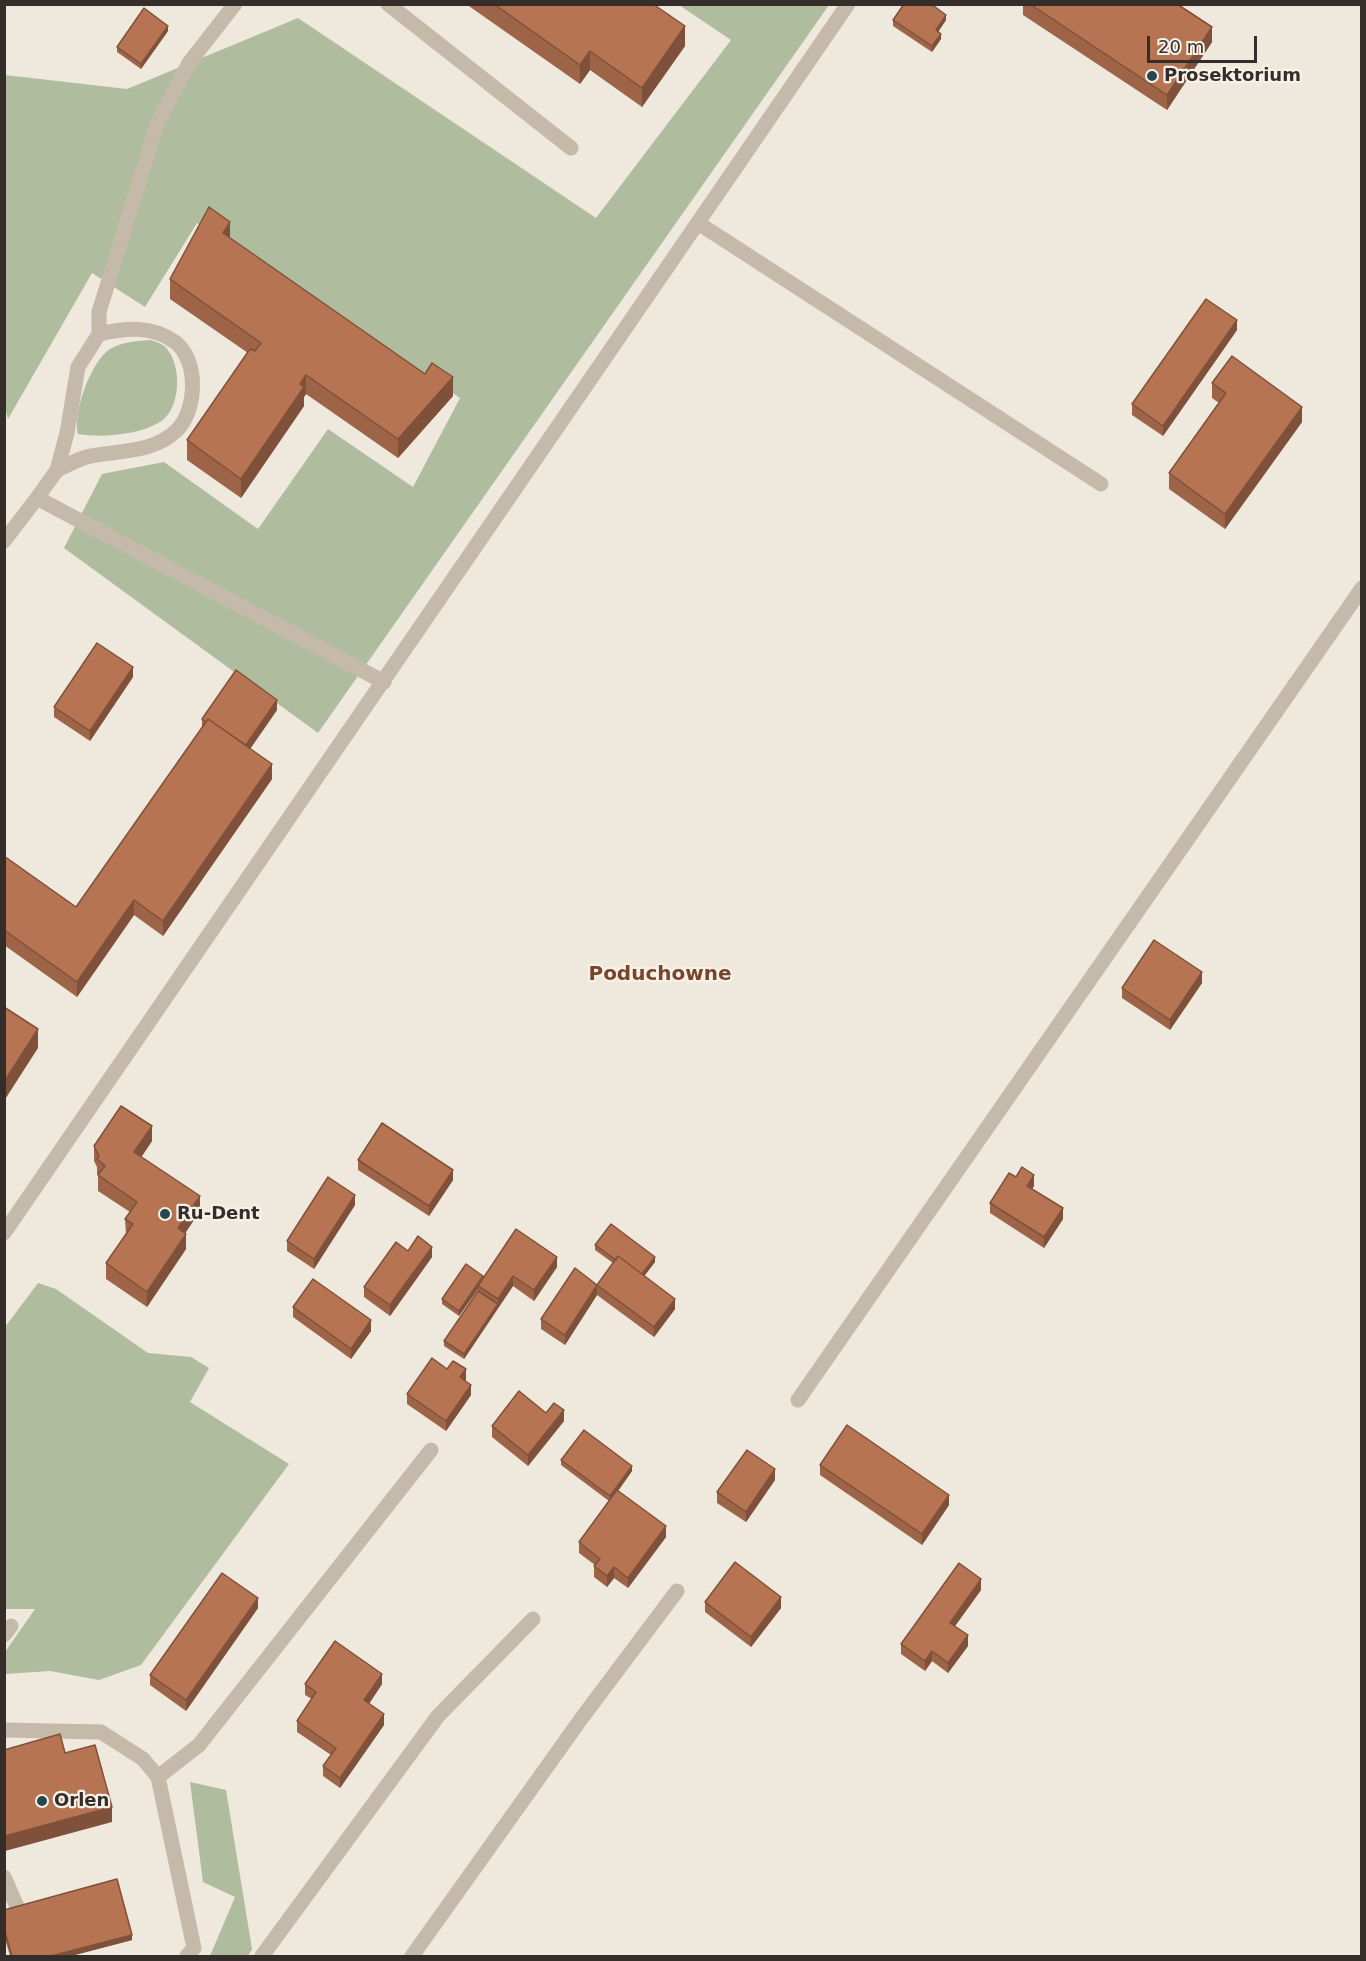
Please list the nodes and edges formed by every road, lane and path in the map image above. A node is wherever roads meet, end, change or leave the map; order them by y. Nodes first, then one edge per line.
1 (235, 4) edge
2 (388, 4) edge
3 (848, 4) edge
4 (571, 147) dead end
5 (698, 223) junction
6 (99, 334) junction
7 (57, 470) junction
8 (1101, 484) dead end
9 (37, 498) junction
10 (4, 541) edge
11 (1362, 588) edge
12 (384, 682) junction
13 (4, 1233) edge
14 (798, 1400) dead end
15 (431, 1450) dead end
16 (677, 1591) dead end
17 (533, 1619) dead end
18 (4, 1730) edge
19 (158, 1777) junction
20 (4, 1877) edge
21 (19, 1911) edge
22 (187, 1956) edge
23 (262, 1956) edge
24 (412, 1956) edge

1 - 6 street
2 - 4 street
3 - 5 street
5 - 8 street
5 - 12 street
6 - 7 street
6 - 7 street
7 - 9 street
9 - 10 street
9 - 12 street
11 - 14 street
12 - 13 street
15 - 19 street
16 - 24 street
17 - 23 street
18 - 19 street
19 - 22 street
20 - 21 street

